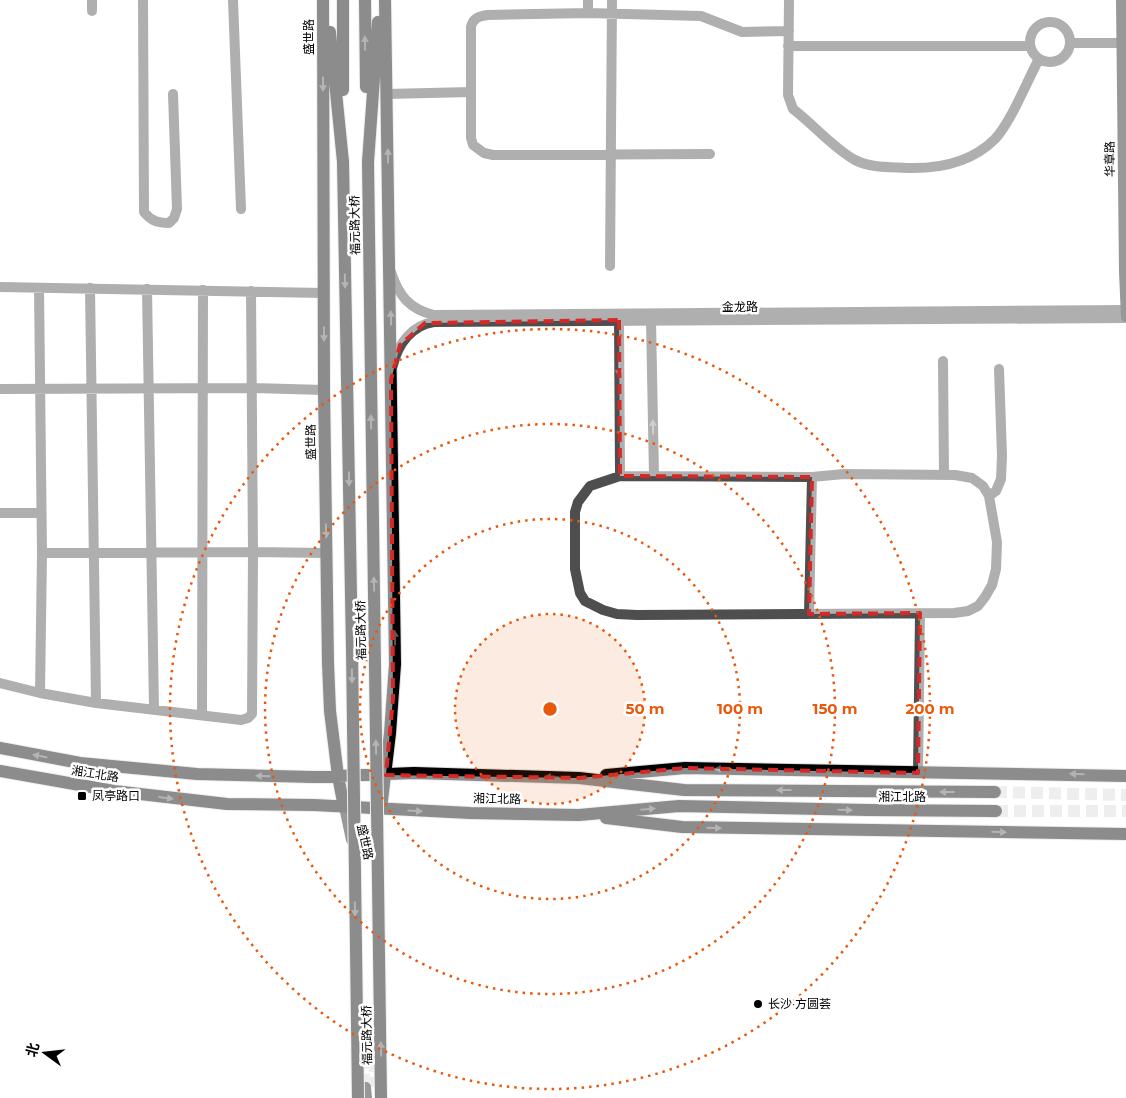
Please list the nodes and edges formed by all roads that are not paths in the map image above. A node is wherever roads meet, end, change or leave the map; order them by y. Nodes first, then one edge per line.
1 (92, 0) edge
2 (143, 0) edge
3 (232, 0) edge
4 (323, 0) edge
5 (327, 0) edge
6 (343, 0) edge
7 (364, 0) edge
8 (380, 0) edge
9 (385, 0) edge
10 (588, 0) edge
11 (612, 0) edge
12 (789, 0) edge
13 (1121, 0) edge
14 (92, 11) dead end
15 (588, 13) junction
16 (612, 14) junction
17 (788, 31) junction
18 (1070, 43) junction
19 (1124, 43) edge
20 (788, 46) junction
21 (1030, 46) junction
22 (1039, 59) junction
23 (471, 92) junction
24 (174, 94) dead end
25 (387, 94) junction
26 (611, 154) junction
27 (710, 154) dead end
28 (343, 162) junction
29 (368, 162) junction
30 (241, 209) dead end
31 (610, 266) dead end
32 (390, 267) junction
33 (0, 287) edge
34 (39, 288) junction
35 (90, 288) junction
36 (147, 289) junction
37 (203, 290) junction
38 (251, 291) junction
39 (324, 293) junction
40 (1126, 310) edge
41 (1126, 318) edge
42 (619, 320) junction
43 (651, 320) junction
44 (942, 361) dead end
45 (999, 369) dead end
46 (392, 380) junction
47 (92, 388) junction
48 (148, 388) junction
49 (203, 388) junction
50 (252, 388) junction
51 (0, 389) edge
52 (40, 389) junction
53 (324, 390) junction
54 (944, 474) junction
55 (620, 476) junction
56 (654, 476) junction
57 (812, 477) junction
58 (989, 496) junction
59 (0, 513) edge
60 (41, 513) junction
61 (94, 552) junction
62 (151, 552) junction
63 (202, 552) junction
64 (253, 552) junction
65 (42, 553) junction
66 (326, 553) junction
67 (920, 613) junction
68 (809, 614) junction
69 (0, 683) edge
70 (40, 693) junction
71 (96, 703) junction
72 (154, 709) junction
73 (202, 715) junction
74 (0, 748) edge
75 (0, 771) edge
76 (918, 772) junction
77 (386, 774) junction
78 (338, 776) junction
79 (1126, 776) edge
80 (579, 778) junction
81 (995, 792) tunnel mouth
82 (344, 806) junction
83 (381, 809) junction
84 (996, 811) tunnel mouth
85 (579, 815) junction
86 (1126, 834) edge
87 (359, 880) dead end
88 (374, 881) dead end
89 (358, 1098) edge
90 (381, 1098) edge

1 - 14 street
2 - 24 street
3 - 30 street
4 -> 39 main road, 盛世路
5 - 28 main road
6 - 28 main road
29 -> 7 main road
8 - 29 main road
9 - 25 main road, 盛世路
10 - 15 street
11 - 16 street
12 - 17 street
13 - 19 main road, 华章路
15 - 16 street
15 - 23 street
16 - 17 street
16 - 26 street
17 - 20 street
18 - 19 street
18 - 21 street
18 - 22 street
19 - 40 main road, 华章路
20 - 21 street
20 - 22 street
21 - 22 street
23 - 25 street
23 - 26 street
32 -> 25 main road, 盛世路
26 - 27 street
26 - 31 street
28 -> 89 main road, 福元路大桥, bridge
90 -> 29 main road, 福元路大桥, bridge
32 - 40 street, 金龙路
46 -> 32 main road, 盛世路
33 - 34 street
34 - 35 street
34 - 52 street
35 - 36 street
35 - 47 street
36 - 37 street
36 - 48 street
37 - 38 street
37 - 49 street
38 - 39 street
38 - 50 street
39 -> 53 main road, 盛世路
40 - 41 main road, 华章路
41 - 43 street, 金龙路
42 - 43 street, 金龙路
42 - 46 street, 金龙路
42 -> 55 street
56 -> 43 street
44 - 54 street
45 - 58 street
77 -> 46 main road, 盛世路
47 - 48 street
47 - 52 street
47 - 61 street
48 - 49 street
48 - 62 street
49 - 50 street
49 - 63 street
50 - 53 street
50 - 64 street
51 - 52 street
52 - 60 street
53 -> 66 main road, 盛世路
54 - 57 street
54 - 58 street
55 - 56 street
55 - 68 street
56 - 57 street
57 - 68 street
58 - 67 street
59 - 60 street
60 - 65 street
61 - 62 street
61 - 65 street
61 - 71 street
62 - 63 street
62 - 72 street
63 - 64 street
63 - 73 street
64 - 66 street
64 - 73 street
65 - 70 street
66 - 78 main road, 盛世路
67 - 68 street
67 - 76 street
69 - 70 street
70 - 71 street
71 - 72 street
72 - 73 street
78 -> 74 main road, 湘江北路
75 -> 82 main road, 湘江北路
79 -> 76 main road
76 -> 80 main road
77 - 78 main road, 湘江北路
80 -> 77 main road, 湘江北路
77 - 83 main road, 盛世路
78 - 82 main road, 盛世路
81 -> 80 main road, 湘江北路
82 - 83 main road, 湘江北路
82 - 87 main road, 盛世路
83 -> 85 main road, 湘江北路
83 - 88 main road, 盛世路
85 -> 84 main road, 湘江北路
85 -> 86 main road

